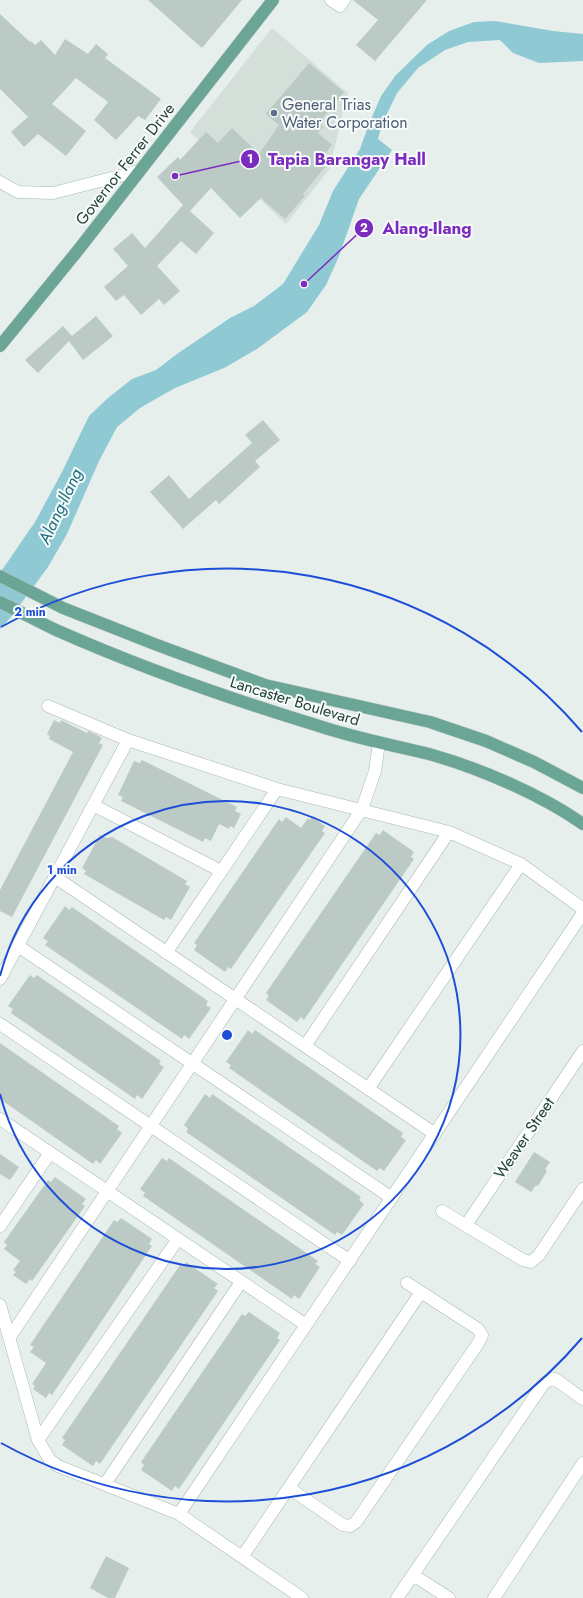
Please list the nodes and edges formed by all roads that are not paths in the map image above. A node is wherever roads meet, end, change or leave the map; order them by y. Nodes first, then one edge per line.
1 (273, 0) edge
2 (332, 0) edge
3 (344, 0) edge
4 (139, 171) junction
5 (0, 182) edge
6 (0, 346) edge
7 (0, 576) edge
8 (0, 602) edge
9 (48, 706) dead end
10 (128, 740) junction
11 (380, 743) junction
12 (583, 788) edge
13 (277, 789) junction
14 (93, 805) junction
15 (362, 809) junction
16 (583, 824) edge
17 (449, 832) junction
18 (521, 864) junction
19 (221, 871) junction
20 (55, 877) junction
21 (583, 909) edge
22 (583, 913) edge
23 (18, 946) junction
24 (166, 953) junction
25 (0, 979) edge
26 (236, 999) junction
27 (0, 1024) edge
28 (305, 1046) junction
29 (583, 1051) edge
30 (192, 1064) junction
31 (368, 1089) junction
32 (0, 1119) edge
33 (151, 1126) junction
34 (435, 1134) junction
35 (50, 1153) junction
36 (583, 1189) edge
37 (108, 1191) junction
38 (392, 1198) junction
39 (442, 1211) dead end
40 (466, 1224) junction
41 (0, 1226) edge
42 (178, 1239) junction
43 (350, 1260) junction
44 (241, 1282) junction
45 (407, 1282) dead end
46 (421, 1292) junction
47 (0, 1305) edge
48 (306, 1325) junction
49 (10, 1337) junction
50 (583, 1399) edge
51 (38, 1440) junction
52 (583, 1463) edge
53 (105, 1484) junction
54 (289, 1488) junction
55 (179, 1514) junction
56 (242, 1557) junction
57 (413, 1575) junction
58 (302, 1598) edge
59 (398, 1598) edge
60 (449, 1598) edge
61 (494, 1598) edge

1 - 4 main road, Governor Ferrer Drive
2 - 3 street
4 - 5 street
4 - 6 main road, Governor Ferrer Drive
7 - 12 main road, Lancaster Boulevard
8 - 11 main road, Lancaster Boulevard
9 - 10 street
10 - 13 street
10 - 14 street
11 - 15 street
11 - 16 main road, Lancaster Boulevard
13 - 15 street
13 - 19 street
14 - 19 street
14 - 20 street
15 - 17 street
15 - 26 street
17 - 18 street
17 - 28 street
18 - 21 street
18 - 31 street
19 - 24 street
20 - 23 street
20 - 24 street
22 - 34 street
23 - 25 street
23 - 30 street
24 - 26 street
26 - 28 street
26 - 30 street
27 - 33 street
28 - 31 street
29 - 40 street, Weaver Street
30 - 33 street
30 - 38 street
31 - 34 street
32 - 35 street
33 - 37 street
33 - 43 street
34 - 38 street
35 - 37 street
35 - 41 street
36 - 40 street
37 - 42 street
37 - 49 street
38 - 43 street
39 - 40 street
42 - 44 street
42 - 51 street
43 - 48 street
44 - 48 street
44 - 53 street
45 - 46 street
46 - 54 street
46 - 54 street
47 - 49 street
48 - 55 street
49 - 51 street
50 - 57 street
51 - 53 street
52 - 61 street
53 - 55 street
54 - 56 street
55 - 56 street
56 - 58 street
57 - 59 street
57 - 60 street

